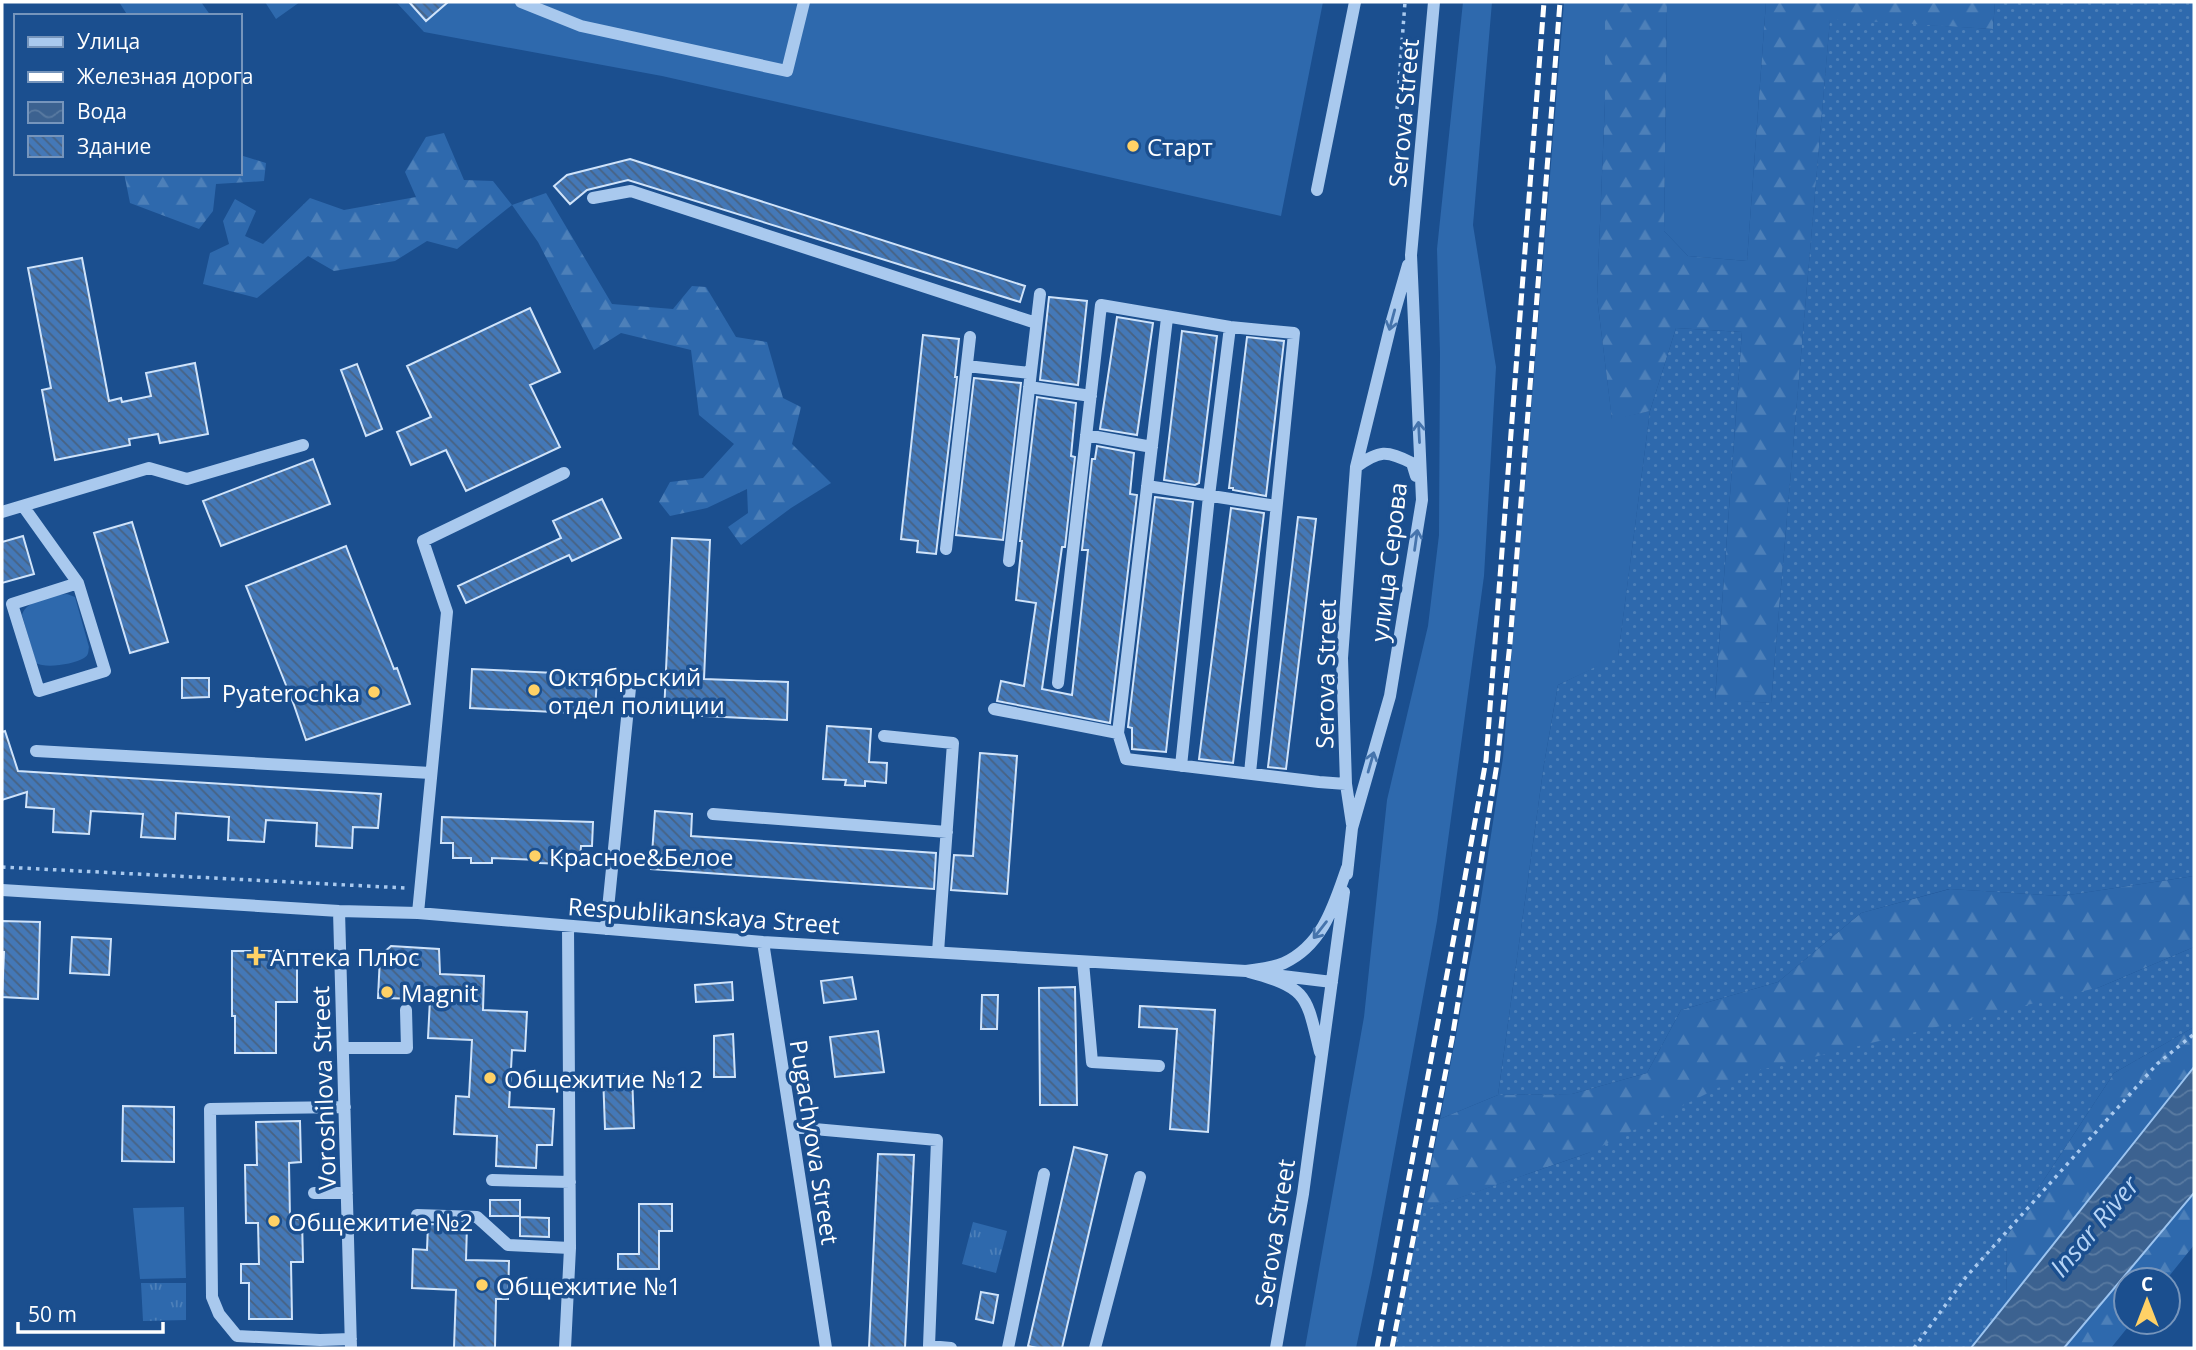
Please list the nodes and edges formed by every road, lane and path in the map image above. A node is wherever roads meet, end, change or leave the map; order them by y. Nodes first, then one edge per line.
1 (521, 2) edge
2 (804, 2) edge
3 (1355, 2) edge
4 (1405, 2) edge
5 (1434, 2) edge
6 (1397, 109) dead end
7 (1317, 190) dead end
8 (593, 198) dead end
9 (1411, 255) junction
10 (1040, 294) dead end
11 (1167, 318) junction
12 (1036, 323) junction
13 (1230, 327) junction
14 (970, 337) dead end
15 (967, 366) junction
16 (1030, 373) junction
17 (1029, 387) junction
18 (1091, 396) junction
19 (1086, 435) junction
20 (303, 445) dead end
21 (1152, 447) junction
22 (1356, 467) junction
23 (564, 473) dead end
24 (1147, 486) junction
25 (1209, 496) junction
26 (1422, 500) junction
27 (23, 506) junction
28 (1276, 506) junction
29 (2, 512) edge
30 (946, 549) dead end
31 (1009, 561) dead end
32 (78, 583) junction
33 (1058, 683) dead end
34 (630, 688) dead end
35 (994, 709) dead end
36 (1118, 733) junction
37 (884, 736) dead end
38 (36, 751) dead end
39 (1181, 765) junction
40 (431, 773) junction
41 (1251, 773) junction
42 (1346, 784) junction
43 (713, 814) dead end
44 (1352, 828) junction
45 (947, 832) junction
46 (2, 867) edge
47 (1347, 868) junction
48 (420, 889) junction
49 (2, 890) edge
50 (339, 911) junction
51 (418, 913) junction
52 (568, 926) junction
53 (606, 929) junction
54 (763, 942) junction
55 (938, 952) junction
56 (1083, 962) junction
57 (1246, 971) junction
58 (1332, 982) junction
59 (406, 1010) dead end
60 (2194, 1034) edge
61 (343, 1048) junction
62 (1322, 1060) junction
63 (1158, 1066) dead end
64 (345, 1107) junction
65 (792, 1127) junction
66 (1044, 1174) dead end
67 (1140, 1177) dead end
68 (492, 1180) dead end
69 (570, 1182) junction
70 (314, 1193) dead end
71 (347, 1193) junction
72 (417, 1215) dead end
73 (570, 1248) junction
74 (1278, 1342) edge
75 (351, 1343) edge
76 (565, 1348) edge
77 (826, 1348) edge
78 (951, 1348) edge
79 (1008, 1348) edge
80 (1095, 1348) edge
81 (1271, 1348) edge
82 (1914, 1348) edge

1 - 2 street
3 - 7 street
4 - 6 path
5 - 9 street, Serova Street
8 - 12 street
9 -> 22 street, Serova Street
26 -> 9 street, улица Серова
10 - 12 street
11 - 13 street
11 - 18 street
11 - 21 street
12 - 16 street
13 - 25 street
13 - 28 street
14 - 15 street
15 - 16 street
15 - 30 street
16 - 17 street
17 - 18 street
17 - 31 street
18 - 19 street
19 - 21 street
19 - 33 street
20 - 27 street
21 - 24 street
22 - 26 street
22 - 42 street, Serova Street
23 - 40 street
24 - 25 street
24 - 36 street
25 - 28 street
25 - 39 street
44 -> 26 street, улица Серова
27 - 29 street
27 - 32 street
28 - 41 street
32 - 32 street
34 - 53 street
35 - 36 street
36 - 39 street
37 - 45 street
38 - 40 street
39 - 41 street
40 - 48 street
41 - 42 street
42 - 44 street, Serova Street
43 - 45 street
44 - 47 street, Serova Street
45 - 55 street
46 - 48 path
47 -> 57 street, Respublikanskaya Street
47 - 58 street, Serova Street
48 - 51 street
49 - 50 street, Respublikanskaya Street
50 - 51 street, Respublikanskaya Street
50 - 61 street, Voroshilova Street
51 - 52 street, Respublikanskaya Street
52 - 53 street, Respublikanskaya Street
52 - 69 street
53 - 54 street, Respublikanskaya Street
54 - 55 street, Respublikanskaya Street
54 - 65 street, Pugachyova Street
55 - 56 street, Respublikanskaya Street
56 - 57 street, Respublikanskaya Street
56 - 63 street
57 - 58 street
57 - 62 street
58 - 62 street, Serova Street
59 - 61 street
60 - 82 path
61 - 64 street, Voroshilova Street
62 - 74 street, Serova Street
64 - 71 street, Voroshilova Street
64 - 75 street
65 - 77 street, Pugachyova Street
65 - 78 street
66 - 79 street
67 - 80 street
68 - 69 street
69 - 73 street
70 - 71 street
71 - 75 street, Voroshilova Street
72 - 73 street
73 - 76 street
74 - 81 street

